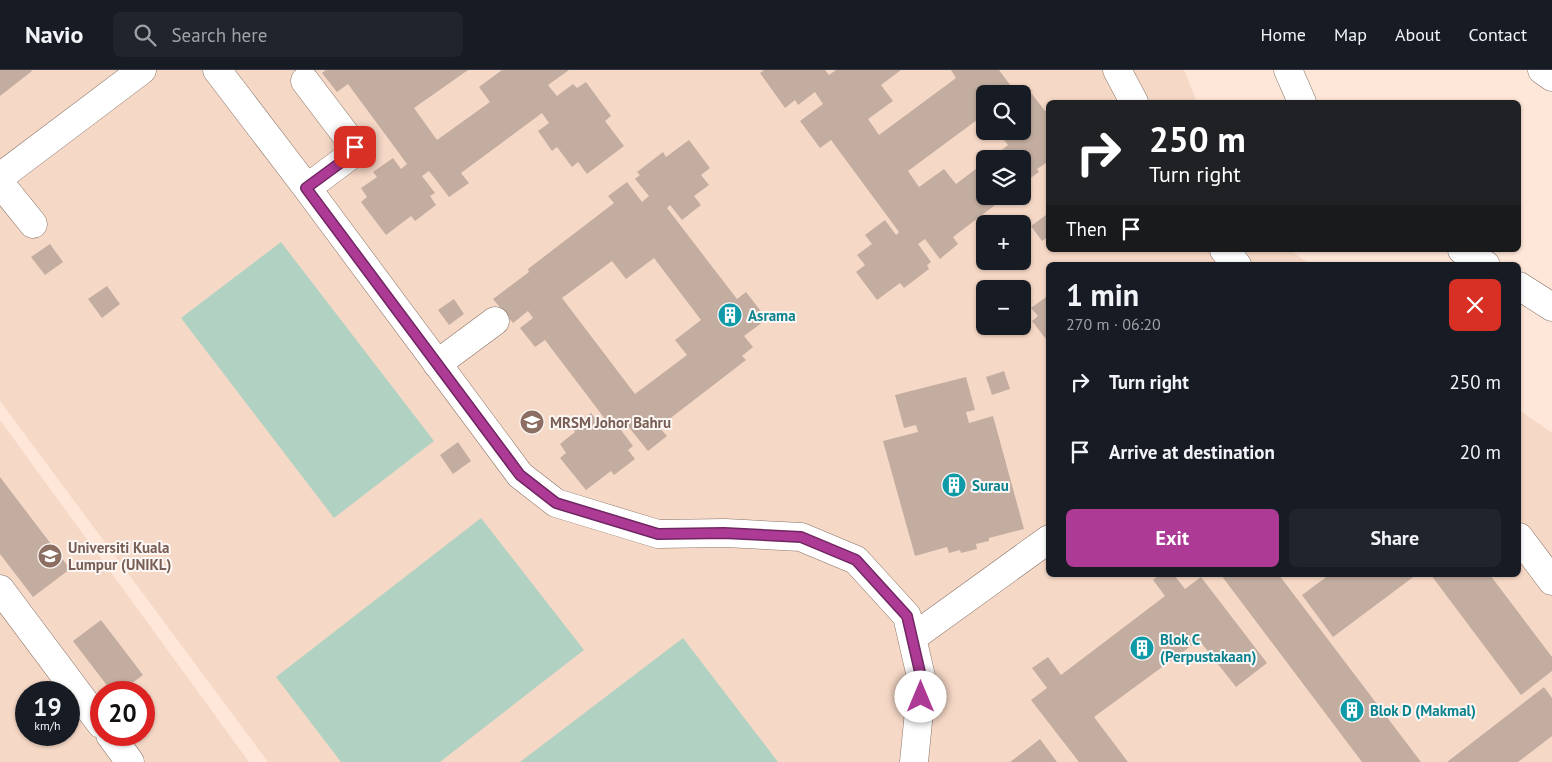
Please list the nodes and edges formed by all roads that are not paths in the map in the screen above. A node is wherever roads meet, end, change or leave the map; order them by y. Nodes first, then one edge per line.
1 (142, 70) edge
2 (217, 70) edge
3 (1117, 70) edge
4 (1288, 70) edge
5 (1542, 70) edge
6 (1552, 77) edge
7 (305, 81) dead end
8 (1133, 100) edge
9 (1301, 100) edge
10 (0, 178) edge
11 (0, 183) edge
12 (306, 188) junction
13 (33, 224) dead end
14 (1226, 252) edge
15 (1465, 252) edge
16 (1234, 262) edge
17 (1481, 262) edge
18 (1521, 287) edge
19 (1552, 307) edge
20 (495, 321) dead end
21 (438, 364) junction
22 (1521, 540) edge
23 (1046, 541) edge
24 (1552, 581) edge
25 (0, 589) edge
26 (912, 638) junction
27 (90, 709) edge
28 (118, 746) edge
29 (130, 762) edge
30 (914, 762) edge

1 - 10 street
2 - 12 street
3 - 8 street
4 - 9 street
5 - 6 street
7 - 12 street
11 - 13 street
12 - 21 street
14 - 16 street
15 - 17 street
18 - 19 street
20 - 21 street
21 - 26 street
22 - 24 street
23 - 26 street
25 - 27 street
26 - 30 street
28 - 29 street

